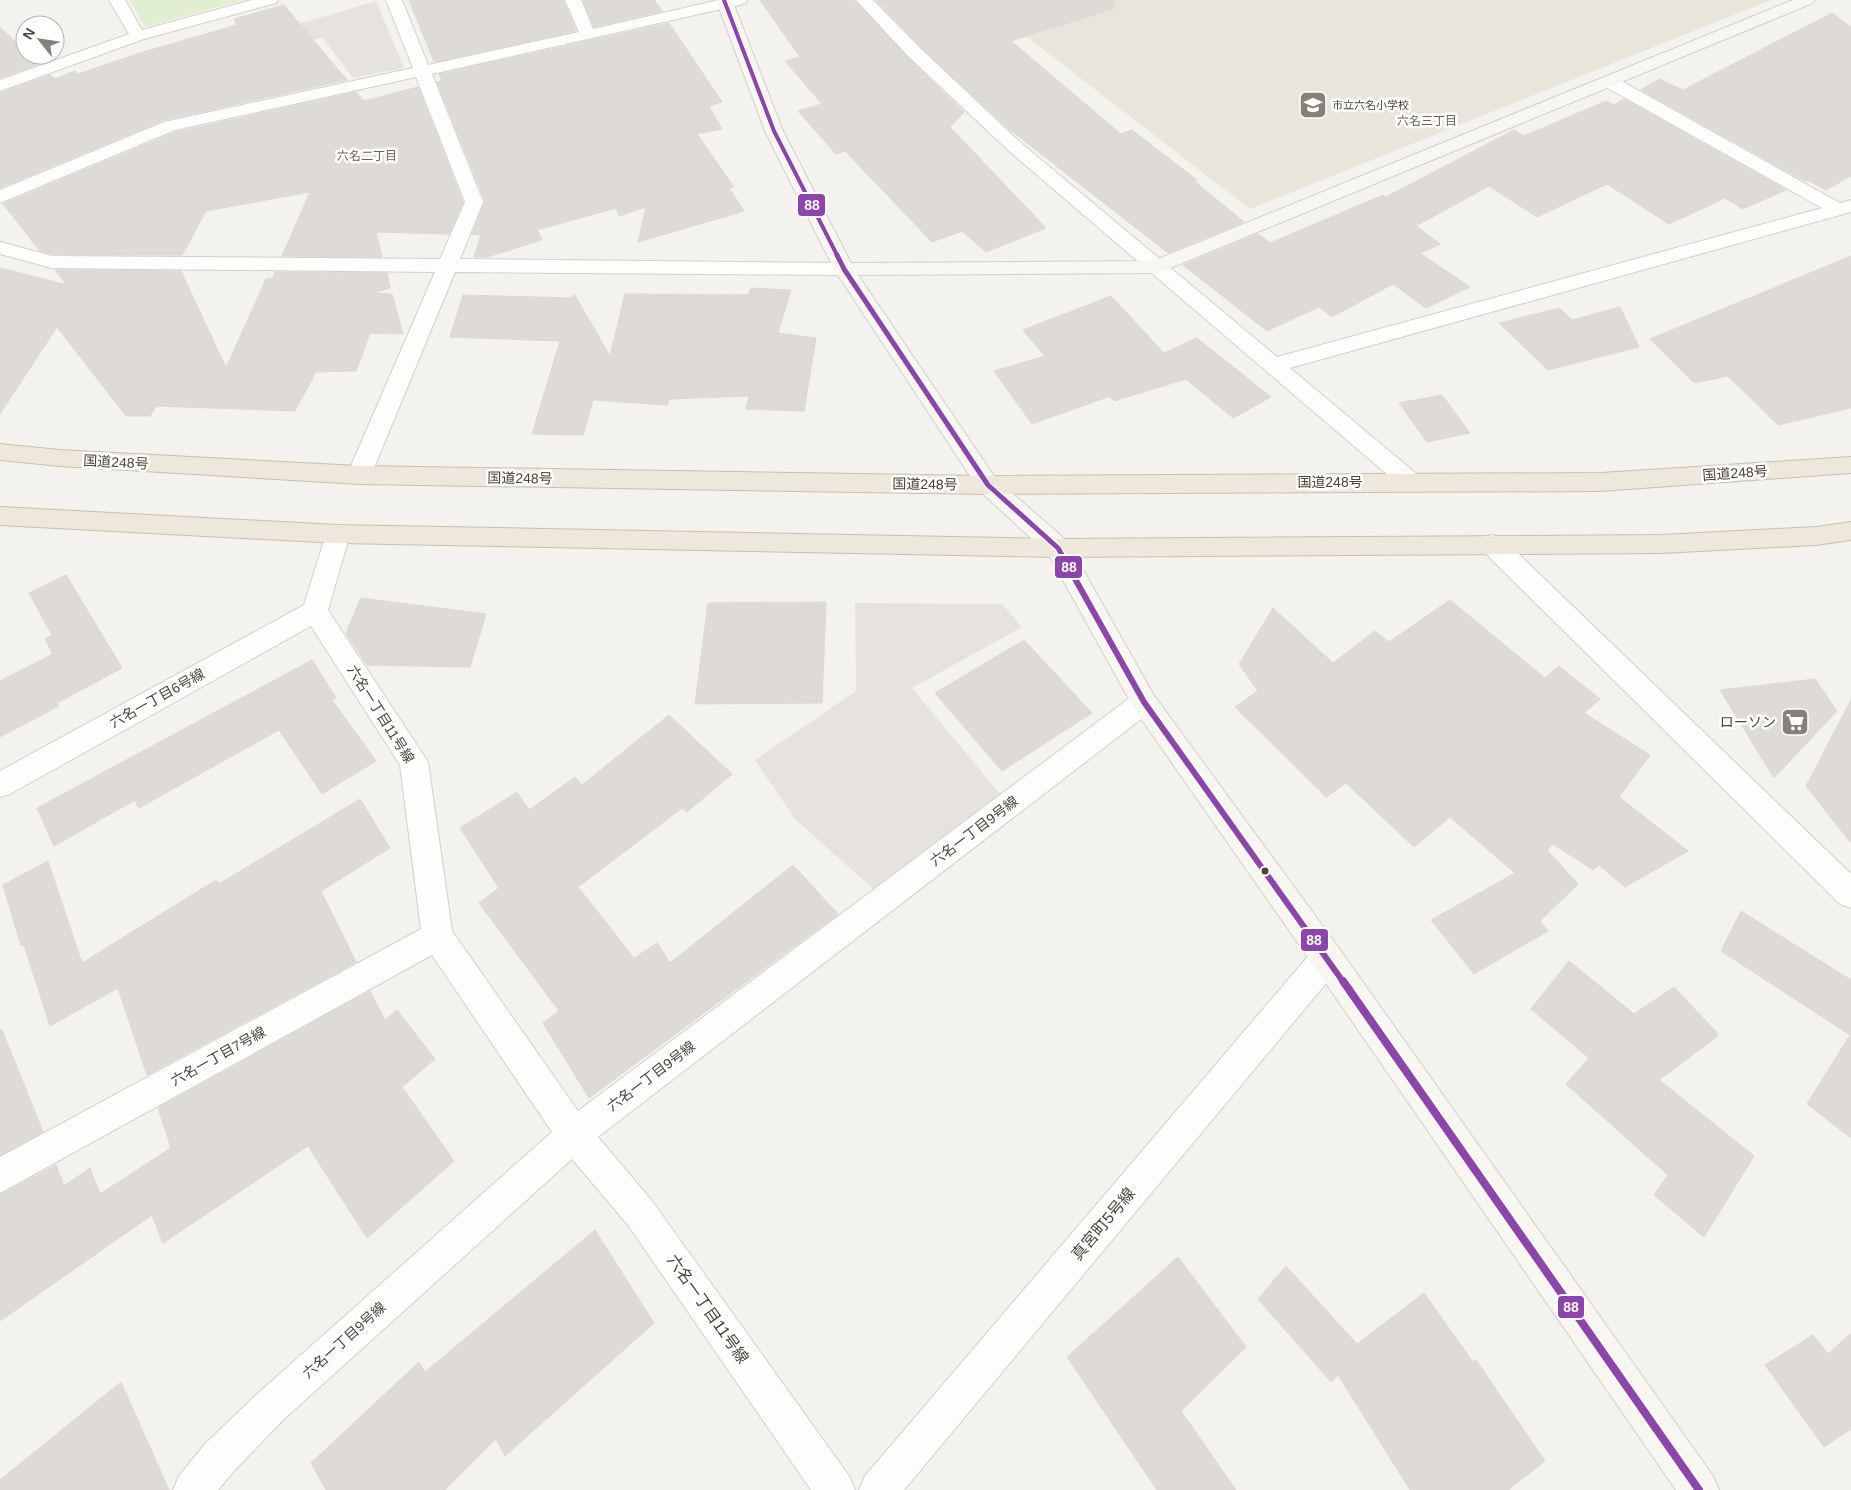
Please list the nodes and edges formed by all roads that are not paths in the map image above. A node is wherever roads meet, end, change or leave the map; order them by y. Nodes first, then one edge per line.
1 (117, 0) edge
2 (270, 0) edge
3 (394, 0) edge
4 (573, 0) edge
5 (864, 0) edge
6 (1807, 0) edge
7 (729, 1) edge
8 (588, 35) junction
9 (138, 36) junction
10 (421, 71) junction
11 (1610, 82) junction
12 (0, 86) edge
13 (0, 197) edge
14 (1845, 208) edge
15 (0, 248) edge
16 (448, 265) junction
17 (1156, 267) junction
18 (844, 269) junction
19 (1275, 365) junction
20 (0, 452) edge
21 (1851, 465) edge
22 (359, 475) junction
23 (1411, 482) junction
24 (988, 485) junction
25 (0, 516) edge
26 (1851, 531) edge
27 (338, 534) junction
28 (1492, 544) junction
29 (1058, 548) junction
30 (314, 611) junction
31 (1144, 702) junction
32 (0, 785) edge
33 (1851, 894) edge
34 (437, 936) junction
35 (1327, 958) junction
36 (574, 1135) junction
37 (0, 1176) edge
38 (193, 1490) edge
39 (836, 1490) edge
40 (879, 1490) edge
41 (1699, 1490) edge

1 - 9 street
2 - 9 street
3 - 10 street
4 - 8 street
5 - 17 street
6 - 11 main road
7 - 8 street
7 - 18 main road
8 - 10 street
9 - 12 street
10 - 13 street
10 - 16 street
11 - 14 street
11 - 17 main road
14 - 19 street
15 - 16 street
16 - 18 street
16 - 22 street
17 - 18 main road
17 - 19 street
18 - 24 main road
19 - 23 street
20 - 22 highway, 国道248号
21 - 23 highway, 国道248号
22 - 24 highway, 国道248号
23 - 24 highway, 国道248号
24 - 29 main road
25 - 27 highway
26 - 28 highway
27 - 29 highway
27 - 30 street
28 - 29 highway
28 - 33 street
29 - 31 main road
30 - 32 street, 六名一丁目6号線
30 - 34 street, 六名一丁目11号線
31 - 35 main road
31 - 36 street, 六名一丁目9号線
34 - 36 street, 六名一丁目11号線
34 - 37 street, 六名一丁目7号線
35 - 40 street, 真宮町5号線
35 - 41 main road
36 - 38 street, 六名一丁目9号線
36 - 39 street, 六名一丁目11号線

